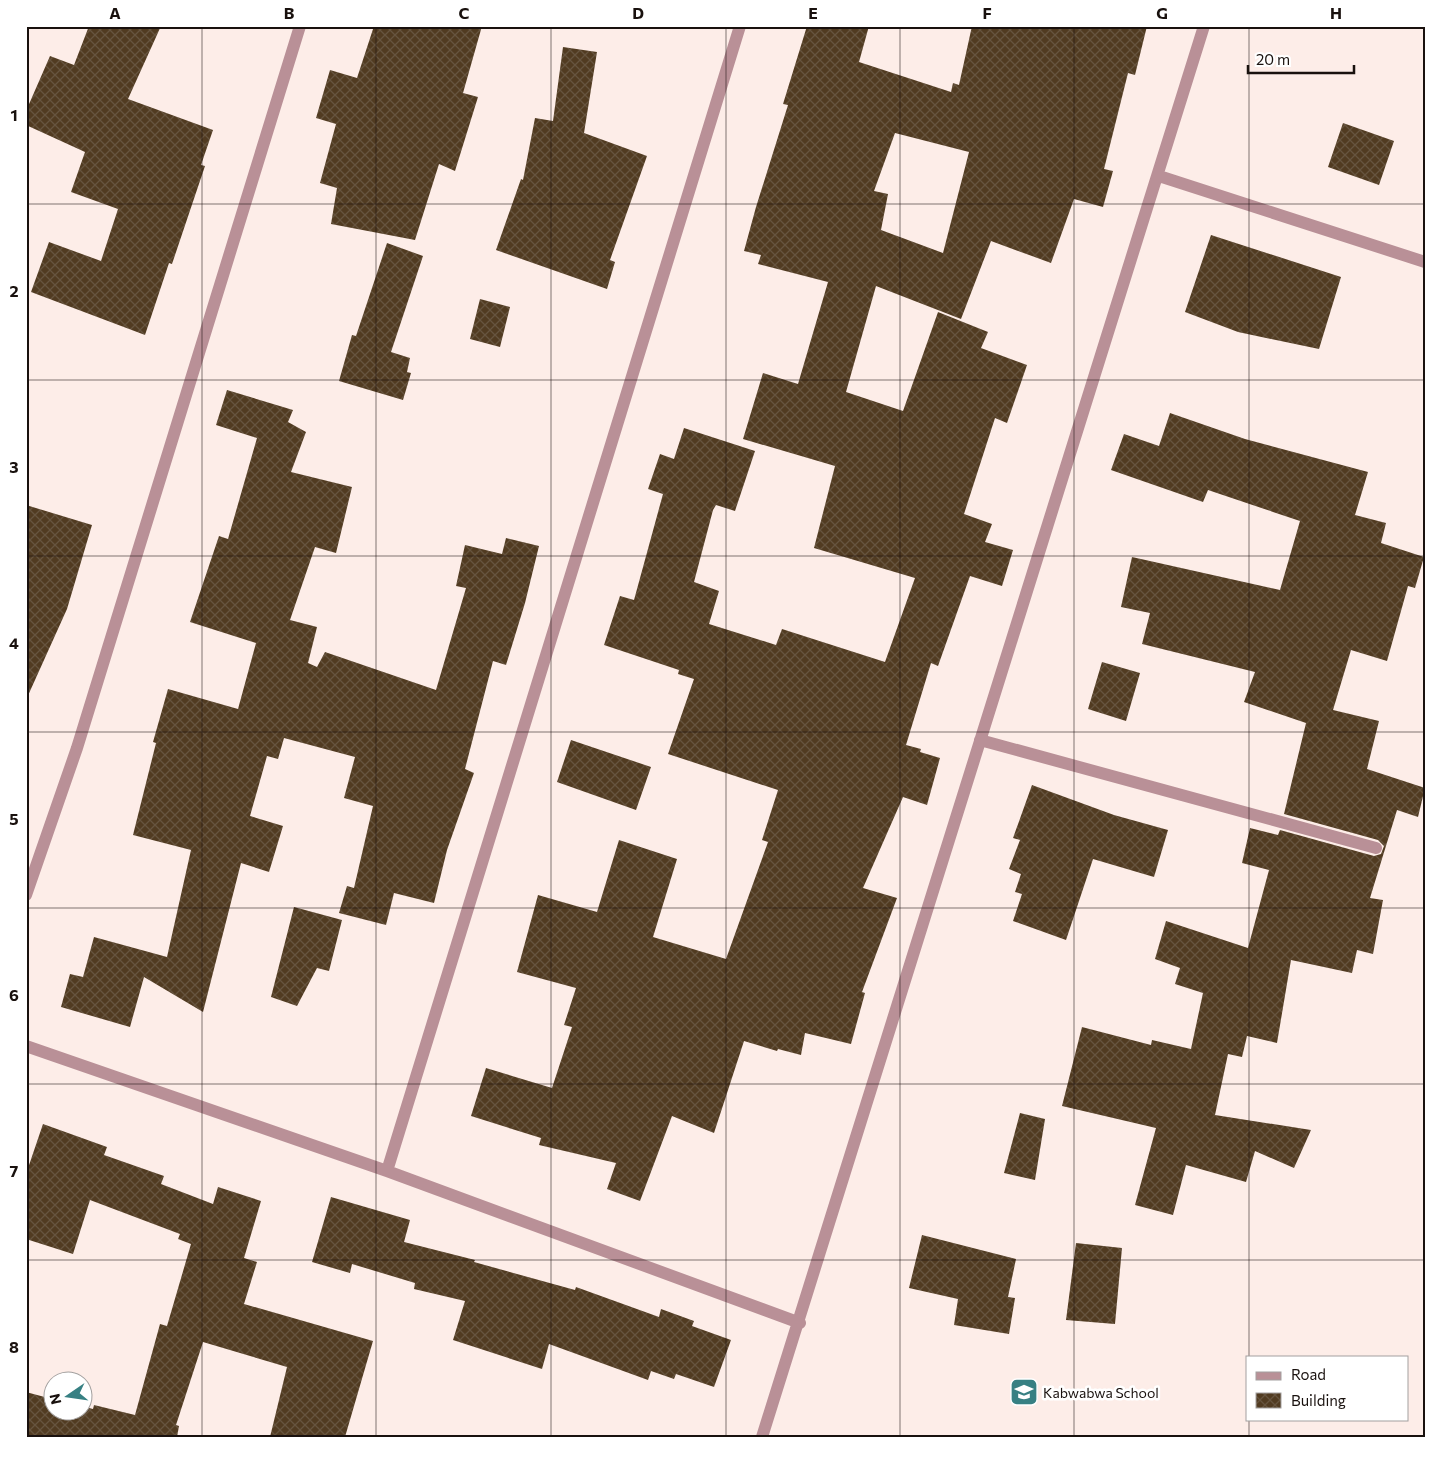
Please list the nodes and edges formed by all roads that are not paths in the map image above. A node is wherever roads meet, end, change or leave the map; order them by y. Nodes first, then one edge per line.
1 (300, 26) edge
2 (740, 26) edge
3 (1204, 26) edge
4 (1159, 176) junction
5 (1425, 262) edge
6 (980, 740) junction
7 (1376, 848) dead end
8 (26, 895) edge
9 (26, 1046) edge
10 (387, 1171) junction
11 (800, 1323) junction
12 (762, 1437) edge

1 - 8 street
2 - 10 street
3 - 4 street
4 - 5 street
4 - 6 street
6 - 7 street
6 - 11 street
9 - 10 street
10 - 11 street
11 - 12 street

